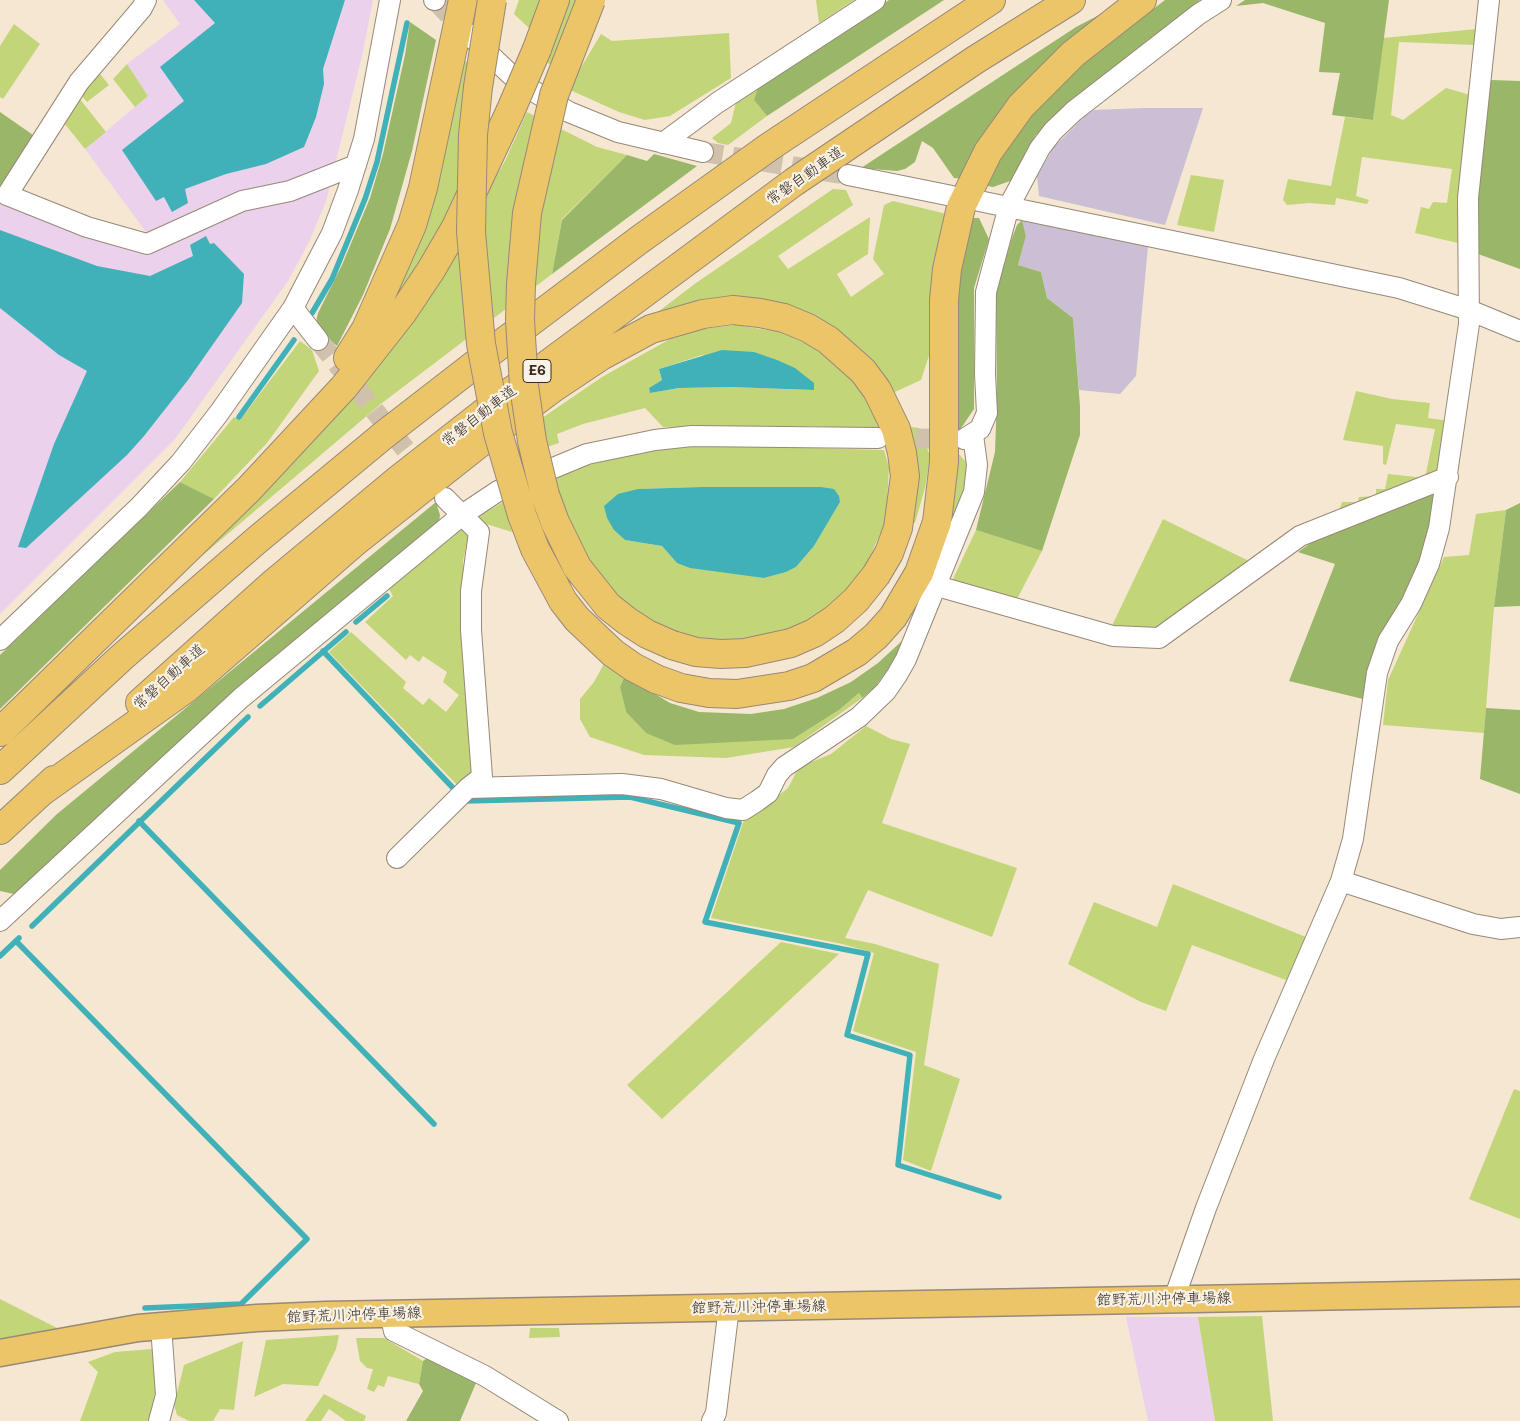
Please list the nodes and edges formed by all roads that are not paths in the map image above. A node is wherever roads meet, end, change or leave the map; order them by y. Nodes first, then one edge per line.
1 (146, 0) edge
2 (390, 0) edge
3 (463, 0) edge
4 (492, 0) edge
5 (502, 0) edge
6 (555, 0) edge
7 (591, 0) edge
8 (875, 0) edge
9 (991, 0) edge
10 (1071, 0) edge
11 (1142, 0) edge
12 (1221, 0) edge
13 (1489, 0) edge
14 (467, 34) tunnel mouth
15 (478, 87) junction
16 (663, 143) junction
17 (703, 152) tunnel mouth
18 (356, 165) junction
19 (848, 176) tunnel mouth
20 (952, 196) dead end
21 (979, 201) dead end
22 (1009, 206) junction
23 (293, 308) junction
24 (1469, 310) junction
25 (1520, 331) edge
26 (318, 340) tunnel mouth
27 (878, 438) tunnel mouth
28 (285, 451) junction
29 (1448, 477) junction
30 (445, 498) dead end
31 (462, 514) junction
32 (937, 586) junction
33 (0, 640) edge
34 (0, 732) edge
35 (0, 770) edge
36 (468, 788) junction
37 (41, 792) junction
38 (0, 830) edge
39 (396, 858) dead end
40 (1341, 881) junction
41 (2, 913) edge
42 (1520, 927) edge
43 (1520, 1293) edge
44 (1174, 1300) junction
45 (729, 1307) junction
46 (390, 1313) junction
47 (161, 1326) junction
48 (0, 1353) edge
49 (165, 1418) edge
50 (558, 1421) edge
51 (712, 1421) edge

1 - 18 street
2 - 18 street
3 - 28 highway
4 - 15 highway, bridge
5 - 15 highway, bridge
6 - 28 highway, bridge
7 - 37 highway, bridge
8 - 16 street
9 - 35 highway
10 - 37 highway, 常磐自動車道 / E6
11 - 15 highway, bridge
12 - 22 street
13 - 24 street
14 - 16 street
16 - 17 street
18 - 23 street
19 - 20 street
21 - 22 street
22 - 24 street
22 - 32 street
23 - 26 street
23 - 33 street
24 - 25 street
24 - 29 street
27 - 31 street
28 - 34 highway
29 - 32 street
29 - 40 street
30 - 31 street
31 - 36 street
31 - 41 street
32 - 36 street
36 - 39 street
37 - 38 highway, 常磐自動車道 / E6
40 - 42 street
40 - 44 street
43 - 44 main road, 館野荒川沖停車場線
44 - 45 main road, 館野荒川沖停車場線
45 - 46 main road, 館野荒川沖停車場線
45 - 51 street
46 - 47 main road, 館野荒川沖停車場線
46 - 50 street
47 - 48 main road, 館野荒川沖停車場線
47 - 49 street

